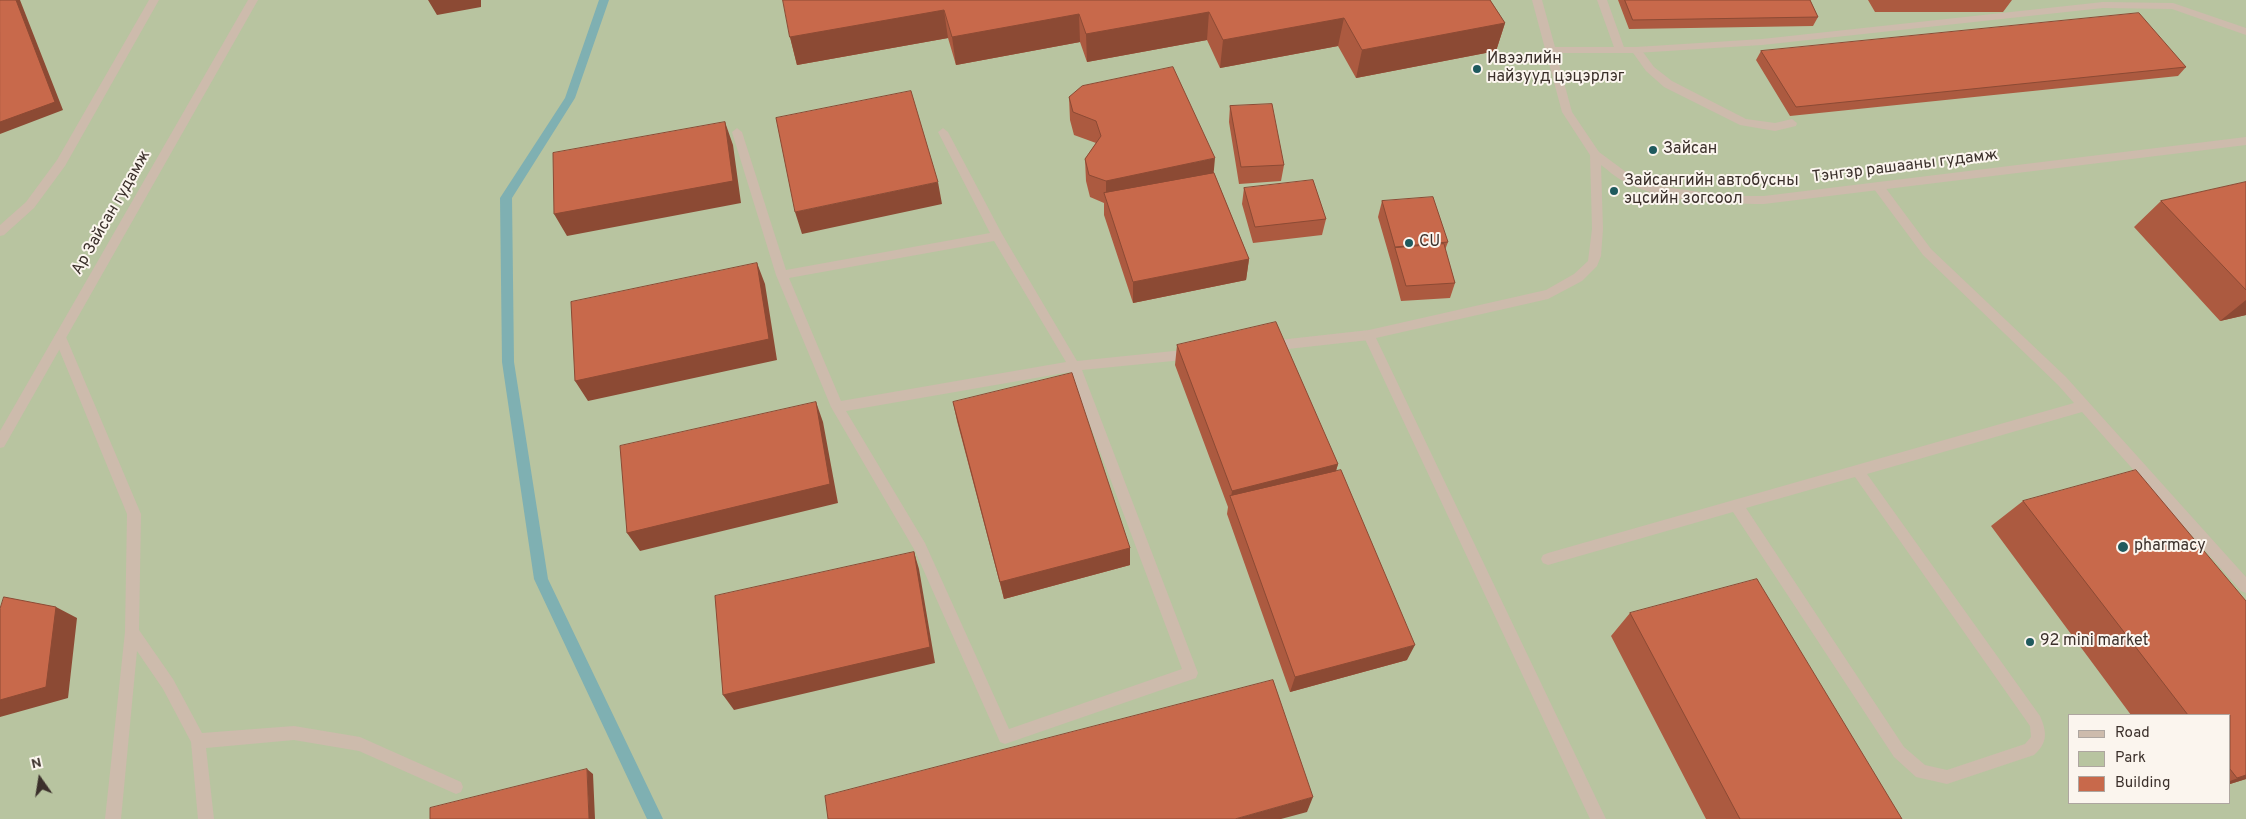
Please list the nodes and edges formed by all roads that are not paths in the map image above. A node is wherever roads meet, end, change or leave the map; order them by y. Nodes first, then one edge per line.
1 (154, 0) edge
2 (253, 0) edge
3 (1537, 0) edge
4 (1602, 0) edge
5 (2101, 3) edge
6 (2246, 32) edge
7 (1551, 50) junction
8 (1620, 50) junction
9 (1636, 50) junction
10 (1792, 123) dead end
11 (737, 132) dead end
12 (943, 132) dead end
13 (2246, 141) edge
14 (1595, 155) junction
15 (1878, 186) junction
16 (0, 232) edge
17 (997, 236) junction
18 (782, 275) junction
19 (1369, 336) junction
20 (60, 337) junction
21 (1261, 347) edge
22 (1202, 353) edge
23 (1074, 366) junction
24 (2084, 406) junction
25 (836, 407) junction
26 (0, 443) edge
27 (1857, 470) junction
28 (1736, 505) junction
29 (1548, 559) dead end
30 (2246, 587) edge
31 (132, 632) junction
32 (198, 741) junction
33 (456, 787) dead end
34 (112, 819) edge
35 (206, 819) edge
36 (1598, 819) edge

1 - 16 street
2 - 20 street, Ар Зайсан гудамж
3 - 7 street, Тэнгэр рашааны гудамж
4 - 8 street
5 - 6 street
5 - 9 street
7 - 8 street
7 - 14 street, Тэнгэр рашааны гудамж
8 - 9 street
9 - 10 street
11 - 18 street
12 - 17 street
13 - 15 street, Тэнгэр рашааны гудамж
14 - 15 street, Тэнгэр рашааны гудамж
14 - 19 street
15 - 24 street
17 - 18 street
17 - 23 street
18 - 25 street
19 - 21 street
19 - 36 street
20 - 26 street, Ар Зайсан гудамж
20 - 31 street
22 - 23 street
23 - 25 street
23 - 25 street
24 - 27 street
24 - 30 street
27 - 28 street
27 - 28 street
28 - 29 street
31 - 32 street
31 - 34 street
32 - 33 street
32 - 35 street

